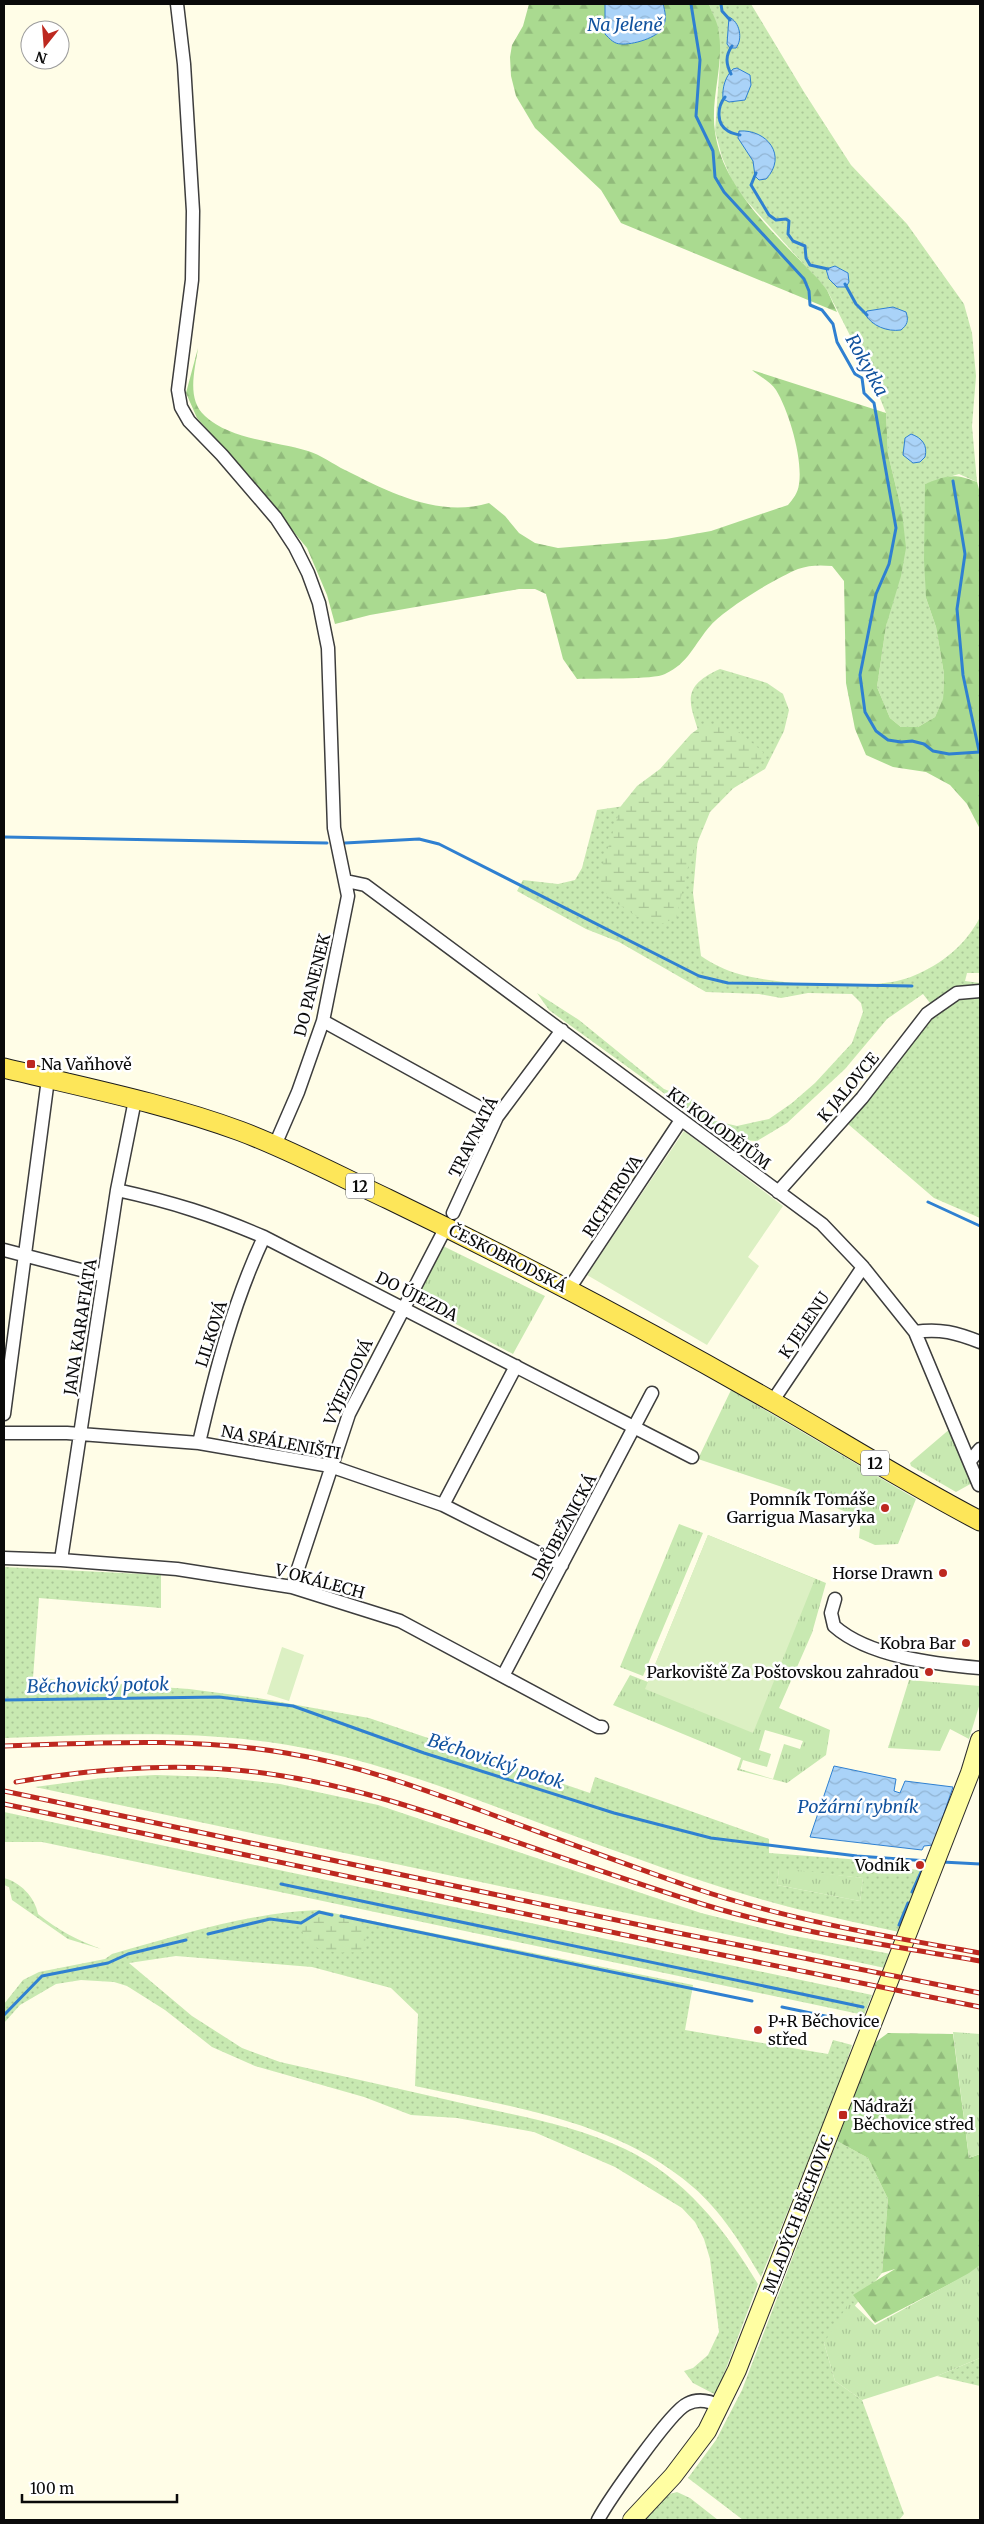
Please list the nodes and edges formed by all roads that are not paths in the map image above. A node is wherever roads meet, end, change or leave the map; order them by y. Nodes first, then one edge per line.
1 (177, 4) edge
2 (346, 881) junction
3 (977, 990) edge
4 (322, 1021) junction
5 (562, 1030) junction
6 (4, 1068) edge
7 (48, 1079) junction
8 (135, 1100) junction
9 (497, 1117) junction
10 (681, 1120) junction
11 (275, 1145) junction
12 (117, 1190) junction
13 (778, 1192) junction
14 (449, 1220) junction
15 (264, 1237) junction
16 (4, 1250) edge
17 (24, 1256) junction
18 (863, 1267) junction
19 (104, 1276) junction
20 (569, 1289) junction
21 (404, 1307) junction
22 (915, 1332) junction
23 (980, 1342) edge
24 (516, 1366) junction
25 (652, 1393) dead end
26 (772, 1402) junction
27 (4, 1414) edge
28 (634, 1428) junction
29 (4, 1433) edge
30 (80, 1434) junction
31 (199, 1444) junction
32 (980, 1449) edge
33 (692, 1457) dead end
34 (970, 1461) junction
35 (330, 1466) junction
36 (979, 1485) edge
37 (443, 1505) junction
38 (980, 1520) edge
39 (4, 1558) edge
40 (61, 1560) junction
41 (562, 1565) junction
42 (292, 1588) junction
43 (835, 1599) dead end
44 (980, 1668) edge
45 (503, 1676) junction
46 (600, 1728) dead end
47 (980, 1740) edge
48 (720, 2406) junction
49 (598, 2520) edge
50 (632, 2520) edge

1 - 2 street, DO PANENEK
2 - 4 street, DO PANENEK
2 - 5 street, KE KOLODĚJŮM
3 - 13 street, K JALOVCE
4 - 9 street
4 - 11 street, DO PANENEK
5 - 9 street, TRAVNATÁ
5 - 10 street, KE KOLODĚJŮM
6 - 7 main road, ČESKOBRODSKÁ / 12
7 - 8 main road, ČESKOBRODSKÁ / 12
7 - 17 street
8 - 11 main road, ČESKOBRODSKÁ / 12
8 - 12 street, JANA KARAFIÁTA
9 - 14 street, TRAVNATÁ
10 - 13 street, KE KOLODĚJŮM
10 - 20 street, RICHTROVA
11 - 14 main road, ČESKOBRODSKÁ / 12
12 - 15 street, DO ÚJEZDA
12 - 19 street, JANA KARAFIÁTA
13 - 18 street, KE KOLODĚJŮM
14 - 20 main road, ČESKOBRODSKÁ / 12
14 - 21 street, VÝJEZDOVÁ
15 - 21 street, DO ÚJEZDA
15 - 31 street, LILKOVÁ
16 - 17 street
17 - 19 street
17 - 27 street
18 - 22 street, KE KOLODĚJŮM
18 - 26 street, K JELENU
19 - 30 street, JANA KARAFIÁTA
20 - 26 main road, ČESKOBRODSKÁ / 12
21 - 24 street, DO ÚJEZDA
21 - 35 street, VÝJEZDOVÁ
22 - 23 street
22 - 34 street, KE KOLODĚJŮM
24 - 28 street, DO ÚJEZDA
24 - 37 street
25 - 28 street, DRŮBEŽNICKÁ
26 - 38 main road, ČESKOBRODSKÁ / 12
28 - 33 street, DO ÚJEZDA
28 - 41 street, DRŮBEŽNICKÁ
29 - 30 street, NA SPÁLENIŠTI
30 - 31 street, NA SPÁLENIŠTI
30 - 40 street, JANA KARAFIÁTA
31 - 35 street, NA SPÁLENIŠTI
32 - 34 street
34 - 36 street, KE KOLODĚJŮM
35 - 37 street, NA SPÁLENIŠTI
35 - 42 street, VÝJEZDOVÁ
37 - 41 street, NA SPÁLENIŠTI
39 - 40 street, V OKÁLECH
40 - 42 street, V OKÁLECH
41 - 45 street, DRŮBEŽNICKÁ
42 - 45 street, V OKÁLECH
43 - 44 street
45 - 46 street, V OKÁLECH
47 - 48 street, MLADÝCH BĚCHOVIC
48 - 49 street
48 - 50 street, MLADÝCH BĚCHOVIC

